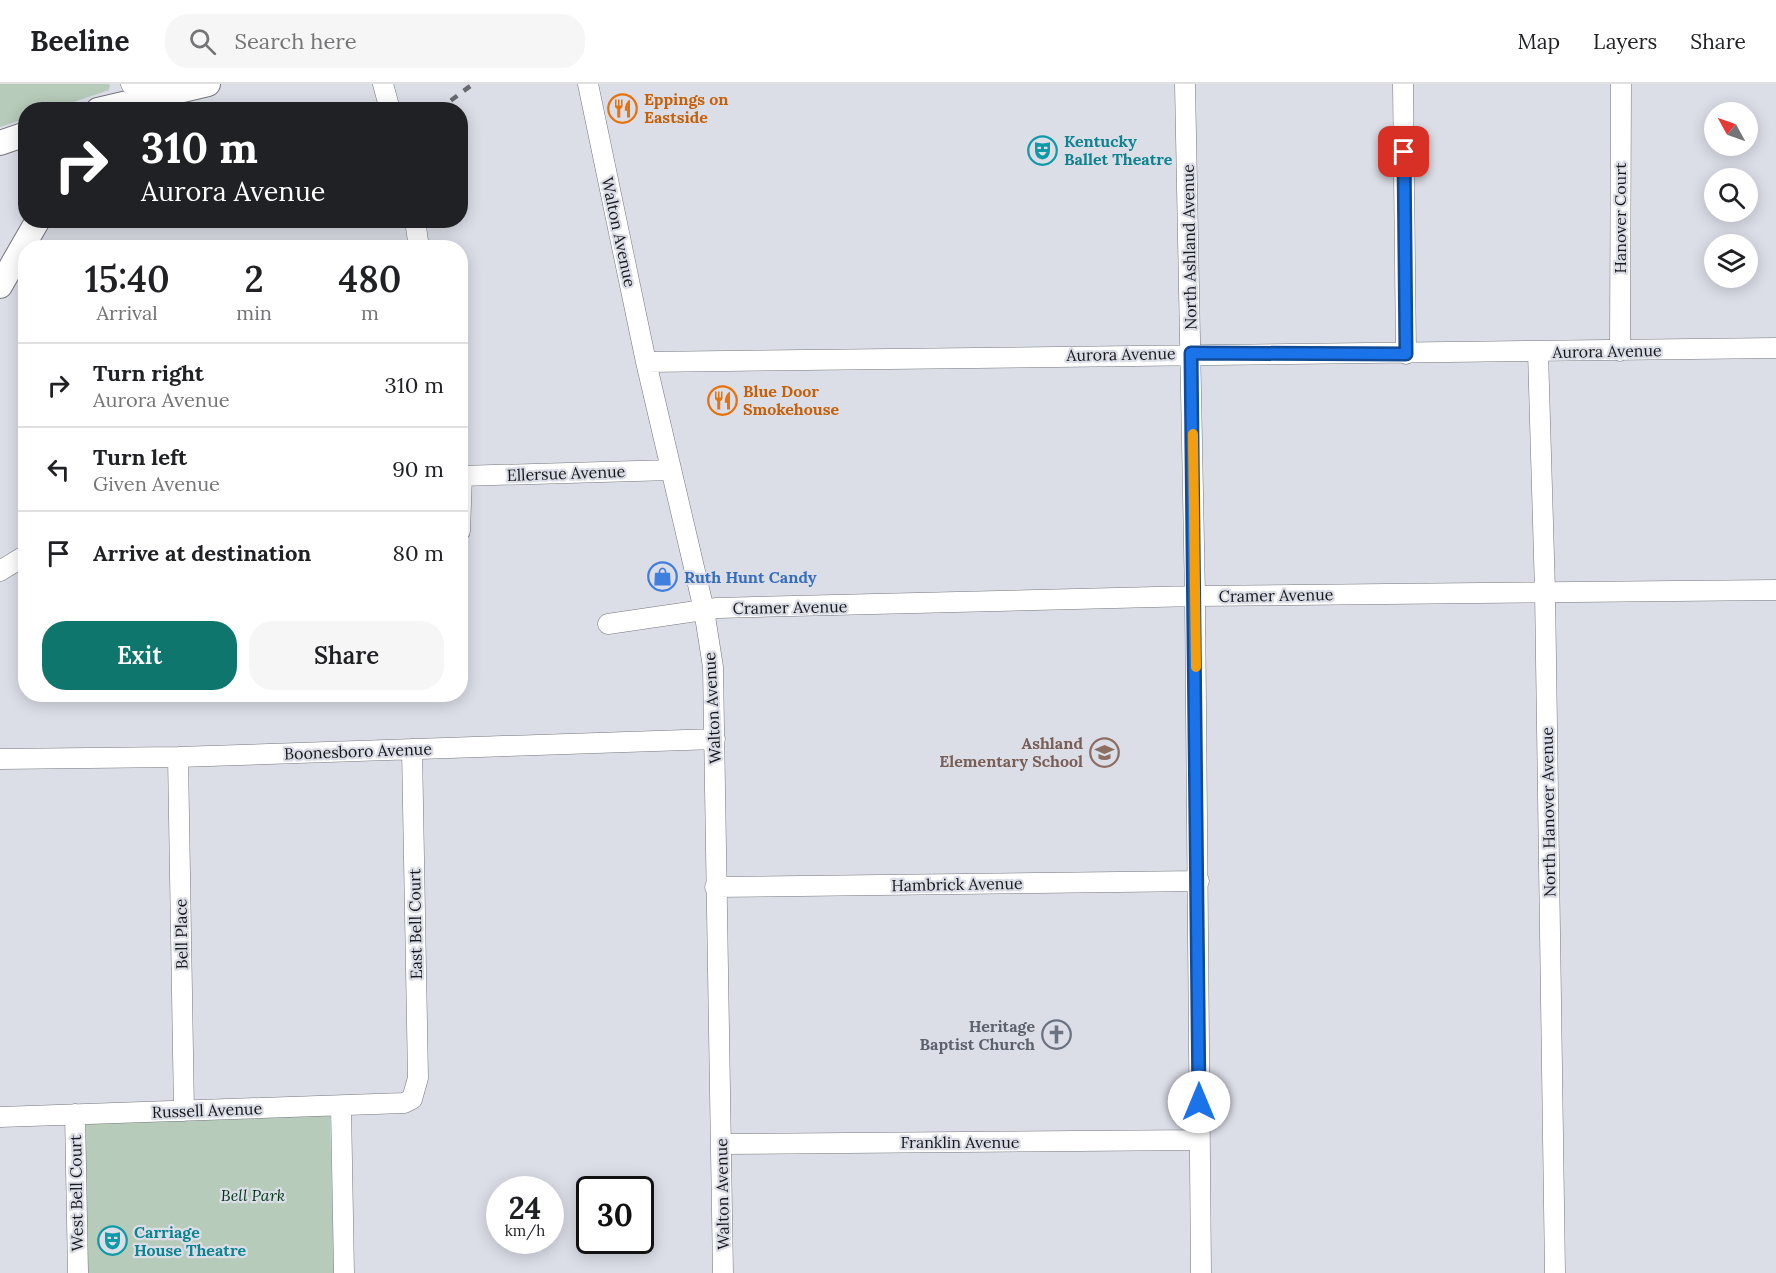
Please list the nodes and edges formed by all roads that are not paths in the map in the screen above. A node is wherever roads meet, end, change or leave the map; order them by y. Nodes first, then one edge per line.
1 (131, 84) edge
2 (208, 84) edge
3 (383, 84) edge
4 (1185, 84) edge
5 (1403, 84) edge
6 (1621, 84) edge
7 (592, 85) edge
8 (169, 92) junction
9 (130, 102) edge
10 (388, 102) edge
11 (18, 137) edge
12 (0, 143) edge
13 (18, 255) edge
14 (0, 286) edge
15 (1776, 348) edge
16 (1620, 351) junction
17 (1538, 352) junction
18 (1191, 353) junction
19 (1406, 354) junction
20 (646, 362) junction
21 (671, 470) junction
22 (468, 476) edge
23 (18, 560) edge
24 (0, 572) edge
25 (1776, 590) edge
26 (1545, 591) junction
27 (1195, 596) junction
28 (704, 610) junction
29 (608, 624) dead end
30 (715, 739) junction
31 (412, 748) junction
32 (178, 757) junction
33 (0, 759) edge
34 (1198, 881) junction
35 (716, 887) junction
36 (412, 1099) joint
37 (341, 1107) junction
38 (184, 1111) junction
39 (75, 1114) junction
40 (0, 1117) edge
41 (1199, 1140) junction
42 (722, 1144) junction
43 (78, 1273) edge
44 (344, 1273) edge
45 (723, 1273) edge
46 (1201, 1273) edge
47 (1554, 1273) edge

1 - 8 street
2 - 8 main road
3 - 10 street
4 - 18 street, North Ashland Avenue
5 - 19 street
6 - 16 street, Hanover Court
7 - 20 street, Walton Avenue
8 - 9 main road
11 - 12 main road
13 - 14 main road
15 - 16 street, Aurora Avenue
16 - 17 street, Aurora Avenue
17 - 19 street, Aurora Avenue
17 - 26 street, North Hanover Avenue
18 - 19 street, Aurora Avenue
18 - 20 street, Aurora Avenue
18 - 27 street, North Ashland Avenue
20 - 21 street, Walton Avenue
21 - 22 street, Ellersue Avenue
21 - 28 street, Walton Avenue
23 - 24 street
25 - 26 street, Cramer Avenue
26 - 27 street, Cramer Avenue
26 - 47 street, North Hanover Avenue
27 - 28 street, Cramer Avenue
27 - 34 street, North Ashland Avenue
28 - 29 street, Cramer Avenue
28 - 30 street, Walton Avenue
30 - 31 street, Boonesboro Avenue
30 - 35 street, Walton Avenue
31 - 32 street, Boonesboro Avenue
31 - 36 street, East Bell Court
32 - 33 street, Boonesboro Avenue
32 - 38 street, Bell Place
34 - 35 street, Hambrick Avenue
34 - 41 street, North Ashland Avenue
35 - 42 street, Walton Avenue
36 - 37 street, Russell Avenue
37 - 38 street, Russell Avenue
37 - 44 street
38 - 39 street, Russell Avenue
39 - 40 street, Russell Avenue
39 - 43 street, West Bell Court
41 - 42 street, Franklin Avenue
41 - 46 street, North Ashland Avenue
42 - 45 street, Walton Avenue

